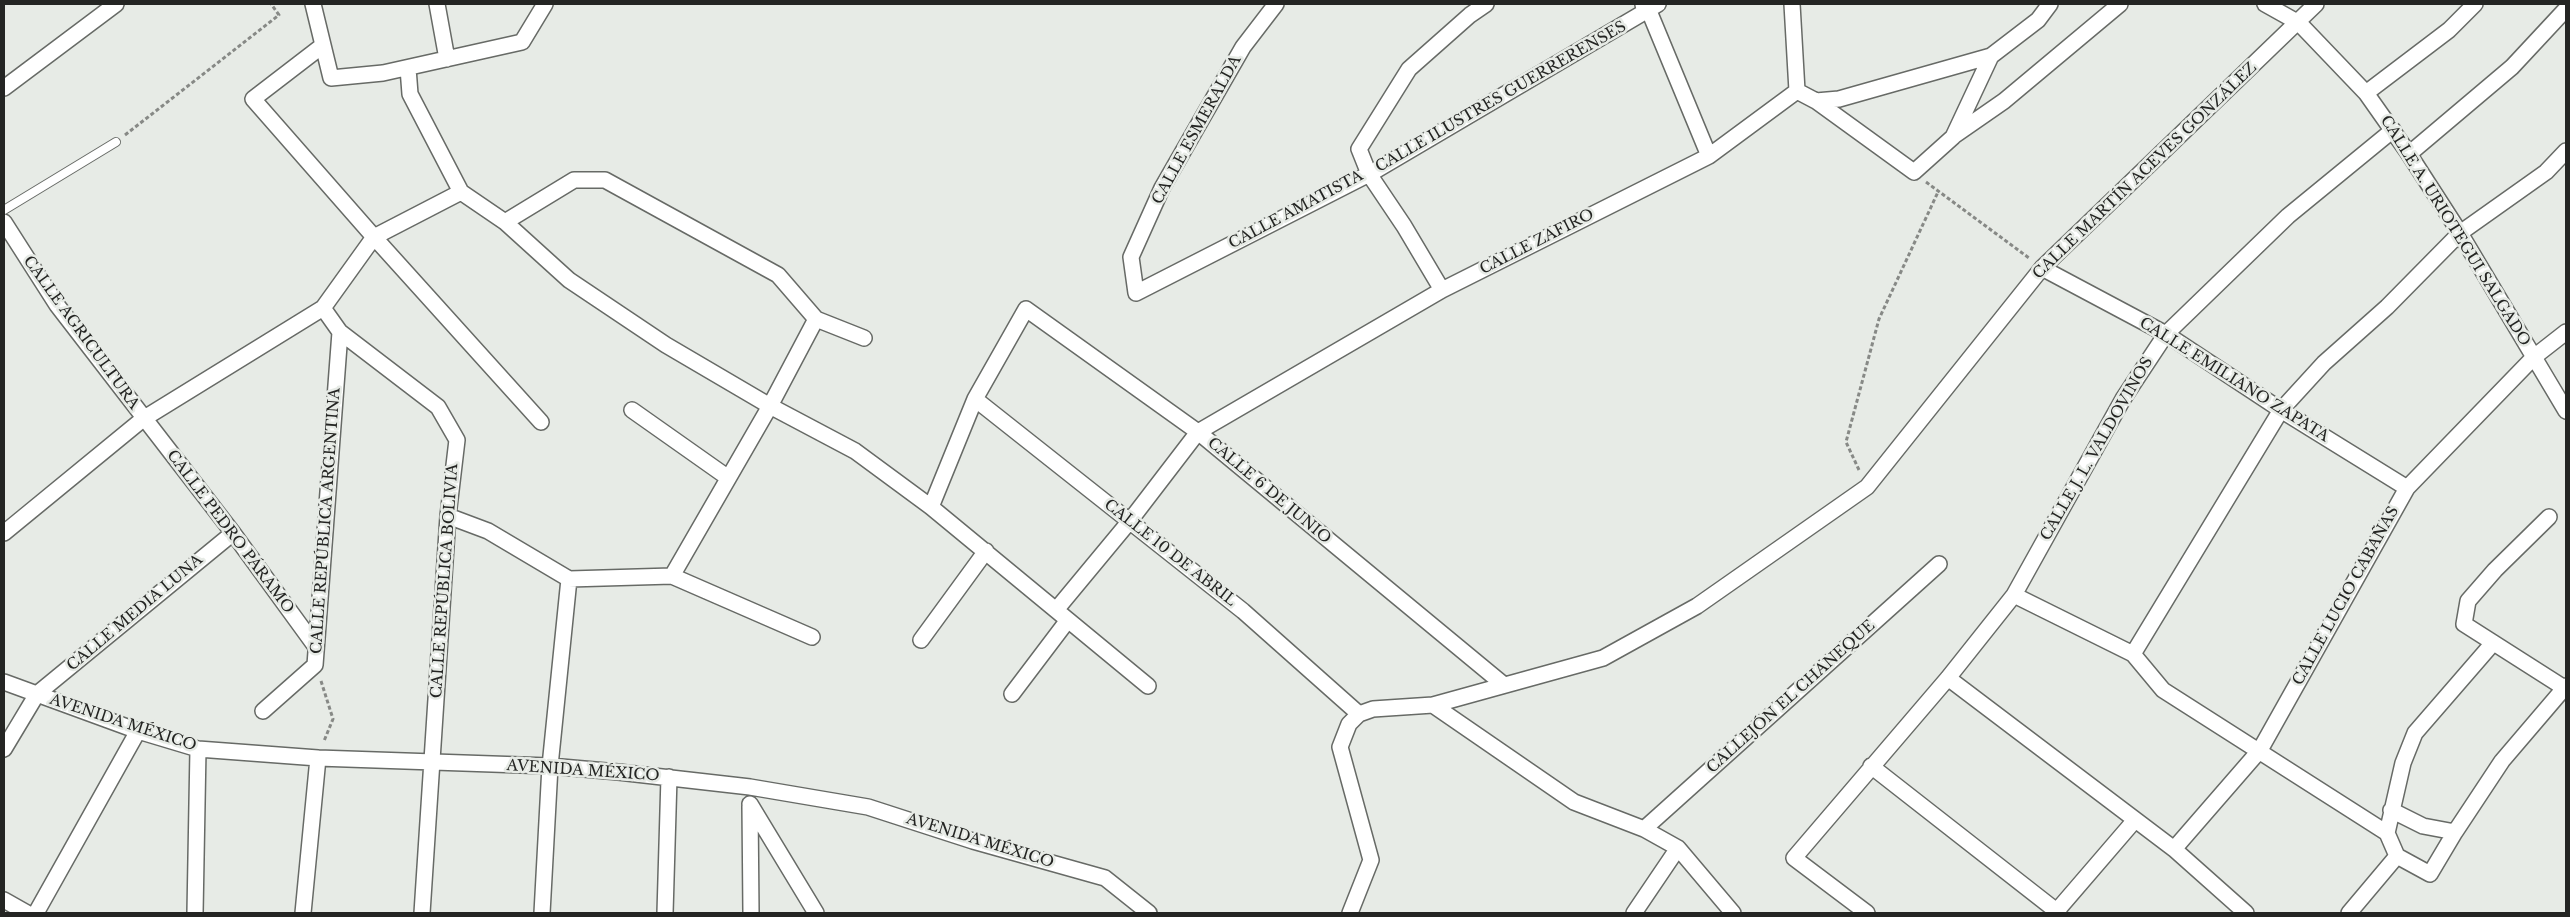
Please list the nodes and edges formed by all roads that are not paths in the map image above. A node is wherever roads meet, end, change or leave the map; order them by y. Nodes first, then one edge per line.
1 (116, 4) edge
2 (313, 4) edge
3 (437, 4) edge
4 (545, 4) edge
5 (1276, 4) edge
6 (1486, 4) edge
7 (1792, 4) edge
8 (2050, 4) edge
9 (2120, 4) edge
10 (2265, 4) edge
11 (2316, 4) edge
12 (2476, 4) edge
13 (1650, 6) edge
14 (2566, 9) edge
15 (2299, 23) junction
16 (322, 46) junction
17 (1991, 56) junction
18 (447, 59) junction
19 (408, 68) junction
20 (4, 88) edge
21 (1797, 91) junction
22 (2366, 93) junction
23 (1816, 101) junction
24 (2393, 130) junction
25 (1953, 137) junction
26 (116, 142) road end
27 (2566, 151) edge
28 (2409, 154) junction
29 (1709, 156) junction
30 (1369, 174) junction
31 (461, 192) junction
32 (4, 210) edge
33 (4, 222) edge
34 (505, 222) junction
35 (2460, 233) junction
36 (374, 237) junction
37 (2042, 268) junction
38 (1442, 290) junction
39 (1136, 293) joint
40 (323, 308) junction
41 (816, 318) junction
42 (340, 332) junction
43 (2566, 332) edge
44 (2166, 334) junction
45 (864, 338) dead end
46 (2534, 357) junction
47 (975, 399) junction
48 (770, 406) junction
49 (632, 410) dead end
50 (2280, 410) junction
51 (2566, 411) edge
52 (143, 419) junction
53 (541, 422) dead end
54 (1198, 432) junction
55 (727, 477) junction
56 (2407, 488) junction
57 (931, 507) junction
58 (448, 516) junction
59 (2549, 517) dead end
60 (1129, 522) junction
61 (233, 532) junction
62 (4, 533) edge
63 (986, 552) junction
64 (1939, 564) dead end
65 (672, 576) junction
66 (569, 578) junction
67 (2014, 595) junction
68 (1056, 610) junction
69 (1068, 620) junction
70 (812, 637) dead end
71 (921, 640) dead end
72 (2493, 643) junction
73 (316, 646) junction
74 (2133, 654) junction
75 (1948, 678) junction
76 (4, 682) edge
77 (1148, 686) dead end
78 (1504, 686) junction
79 (2566, 688) edge
80 (37, 694) junction
81 (1012, 694) dead end
82 (1433, 705) junction
83 (263, 711) dead end
84 (1359, 714) junction
85 (138, 731) junction
86 (4, 749) edge
87 (198, 749) junction
88 (2260, 750) junction
89 (318, 758) junction
90 (432, 763) junction
91 (550, 766) junction
92 (1871, 766) junction
93 (669, 777) junction
94 (750, 786) junction
95 (750, 804) junction
96 (2391, 810) junction
97 (2134, 820) junction
98 (1644, 830) junction
99 (2455, 832) junction
100 (2388, 833) junction
101 (1678, 848) junction
102 (2174, 849) junction
103 (2397, 856) junction
104 (4, 900) edge
105 (27, 913) edge
106 (36, 913) edge
107 (195, 913) edge
108 (303, 913) edge
109 (422, 913) edge
110 (542, 913) edge
111 (665, 913) edge
112 (751, 913) edge
113 (816, 913) edge
114 (1149, 913) edge
115 (1350, 913) edge
116 (1634, 913) edge
117 (1733, 913) edge
118 (1867, 913) edge
119 (2057, 913) edge
120 (2246, 913) edge
121 (2350, 913) edge

1 - 20 street
2 - 16 street
3 - 18 street
4 - 18 street
5 - 39 street, CALLE ESMERALDA
6 - 30 street, CALLE AMATISTA
7 - 21 street
8 - 17 street
9 - 25 street
10 - 15 street, CALLE A. URIOTEGUI SALGADO
11 - 15 street, CALLE MARTÍN ACEVES GONZÁLEZ
12 - 22 street
13 - 29 street
13 - 30 street, CALLE ILUSTRES GUERRERENSES
14 - 28 street
15 - 22 street, CALLE A. URIOTEGUI SALGADO
15 - 37 street, CALLE MARTÍN ACEVES GONZÁLEZ
16 - 19 street
16 - 36 street
17 - 23 street
17 - 25 street
18 - 19 street
19 - 31 street
21 - 23 street
21 - 29 street, CALLE ZAFIRO
22 - 24 street, CALLE A. URIOTEGUI SALGADO
23 - 25 street
24 - 28 street, CALLE A. URIOTEGUI SALGADO
24 - 44 street, CALLE J. L. VALDOVINOS
26 - 32 lane
27 - 35 street
28 - 35 street, CALLE A. URIOTEGUI SALGADO
29 - 38 street, CALLE ZAFIRO
30 - 38 street
30 - 39 street, CALLE AMATISTA
31 - 34 street
31 - 36 street
33 - 52 street, CALLE AGRICULTURA
34 - 41 street
34 - 48 street
35 - 46 street, CALLE A. URIOTEGUI SALGADO
35 - 50 street
36 - 40 street
36 - 53 street
37 - 44 street, CALLE EMILIANO ZAPATA
37 - 78 street, CALLE MARTÍN ACEVES GONZÁLEZ
38 - 54 street, CALLE ZAFIRO
40 - 42 street, CALLE REPÚBLICA BOLIVIA
40 - 52 street
41 - 45 street
41 - 48 street
42 - 58 street, CALLE REPÚBLICA BOLIVIA
42 - 73 street, CALLE REPÚBLICA ARGENTINA
43 - 46 street, CALLE LUCIO CABAÑAS
44 - 50 street, CALLE EMILIANO ZAPATA
44 - 67 street, CALLE J. L. VALDOVINOS
46 - 51 street, CALLE A. URIOTEGUI SALGADO
46 - 56 street, CALLE LUCIO CABAÑAS
47 - 54 street, CALLE 6 DE JUNIO
47 - 57 street
47 - 60 street, CALLE 10 DE ABRIL
48 - 55 street
48 - 57 street
49 - 55 street
50 - 56 street, CALLE EMILIANO ZAPATA
50 - 74 street
52 - 61 street, CALLE PEDRO PÁRAMO
52 - 62 street
54 - 60 street
54 - 78 street, CALLE 6 DE JUNIO
55 - 65 street
56 - 88 street, CALLE LUCIO CABAÑAS
57 - 63 street
58 - 66 street
58 - 90 street, CALLE REPÚBLICA BOLIVIA
59 - 72 street
60 - 68 street
60 - 84 street, CALLE 10 DE ABRIL
61 - 73 street, CALLE PEDRO PÁRAMO
61 - 80 street, CALLE MEDIA LUNA
63 - 68 street
63 - 71 street
64 - 98 street, CALLEJÓN EL CHANEQUE
65 - 66 street
65 - 70 street
66 - 91 street
67 - 74 street
67 - 75 street, CALLE J. L. VALDOVINOS
68 - 69 street
69 - 77 street
69 - 81 street
72 - 79 street
72 - 96 street
73 - 83 street, CALLE REPÚBLICA ARGENTINA
74 - 88 street
75 - 92 street, CALLE J. L. VALDOVINOS
75 - 97 street
76 - 80 street, AVENIDA MÉXICO
78 - 82 street, CALLE MARTÍN ACEVES GONZÁLEZ
79 - 99 street
80 - 85 street, AVENIDA MÉXICO
80 - 86 street, CALLE MEDIA LUNA
82 - 84 street, CALLE MARTÍN ACEVES GONZÁLEZ
82 - 98 street
84 - 115 street
85 - 87 street, AVENIDA MÉXICO
85 - 106 street
87 - 89 street, AVENIDA MÉXICO
87 - 107 street
88 - 100 street
88 - 102 street, CALLE LUCIO CABAÑAS
89 - 90 street, AVENIDA MÉXICO
89 - 108 street
90 - 91 street, AVENIDA MÉXICO
90 - 109 street, CALLE REPÚBLICA BOLIVIA
91 - 93 street, AVENIDA MÉXICO
91 - 110 street
92 - 118 street, CALLE J. L. VALDOVINOS
92 - 119 street
93 - 94 street, AVENIDA MÉXICO
93 - 111 street
94 - 95 street
94 - 114 street, AVENIDA MÉXICO
95 - 112 street
95 - 113 street
96 - 99 street
96 - 100 street
97 - 102 street
97 - 119 street
98 - 101 street
99 - 103 street
100 - 103 street
101 - 116 street
101 - 117 street
102 - 120 street
103 - 121 street
104 - 105 street

